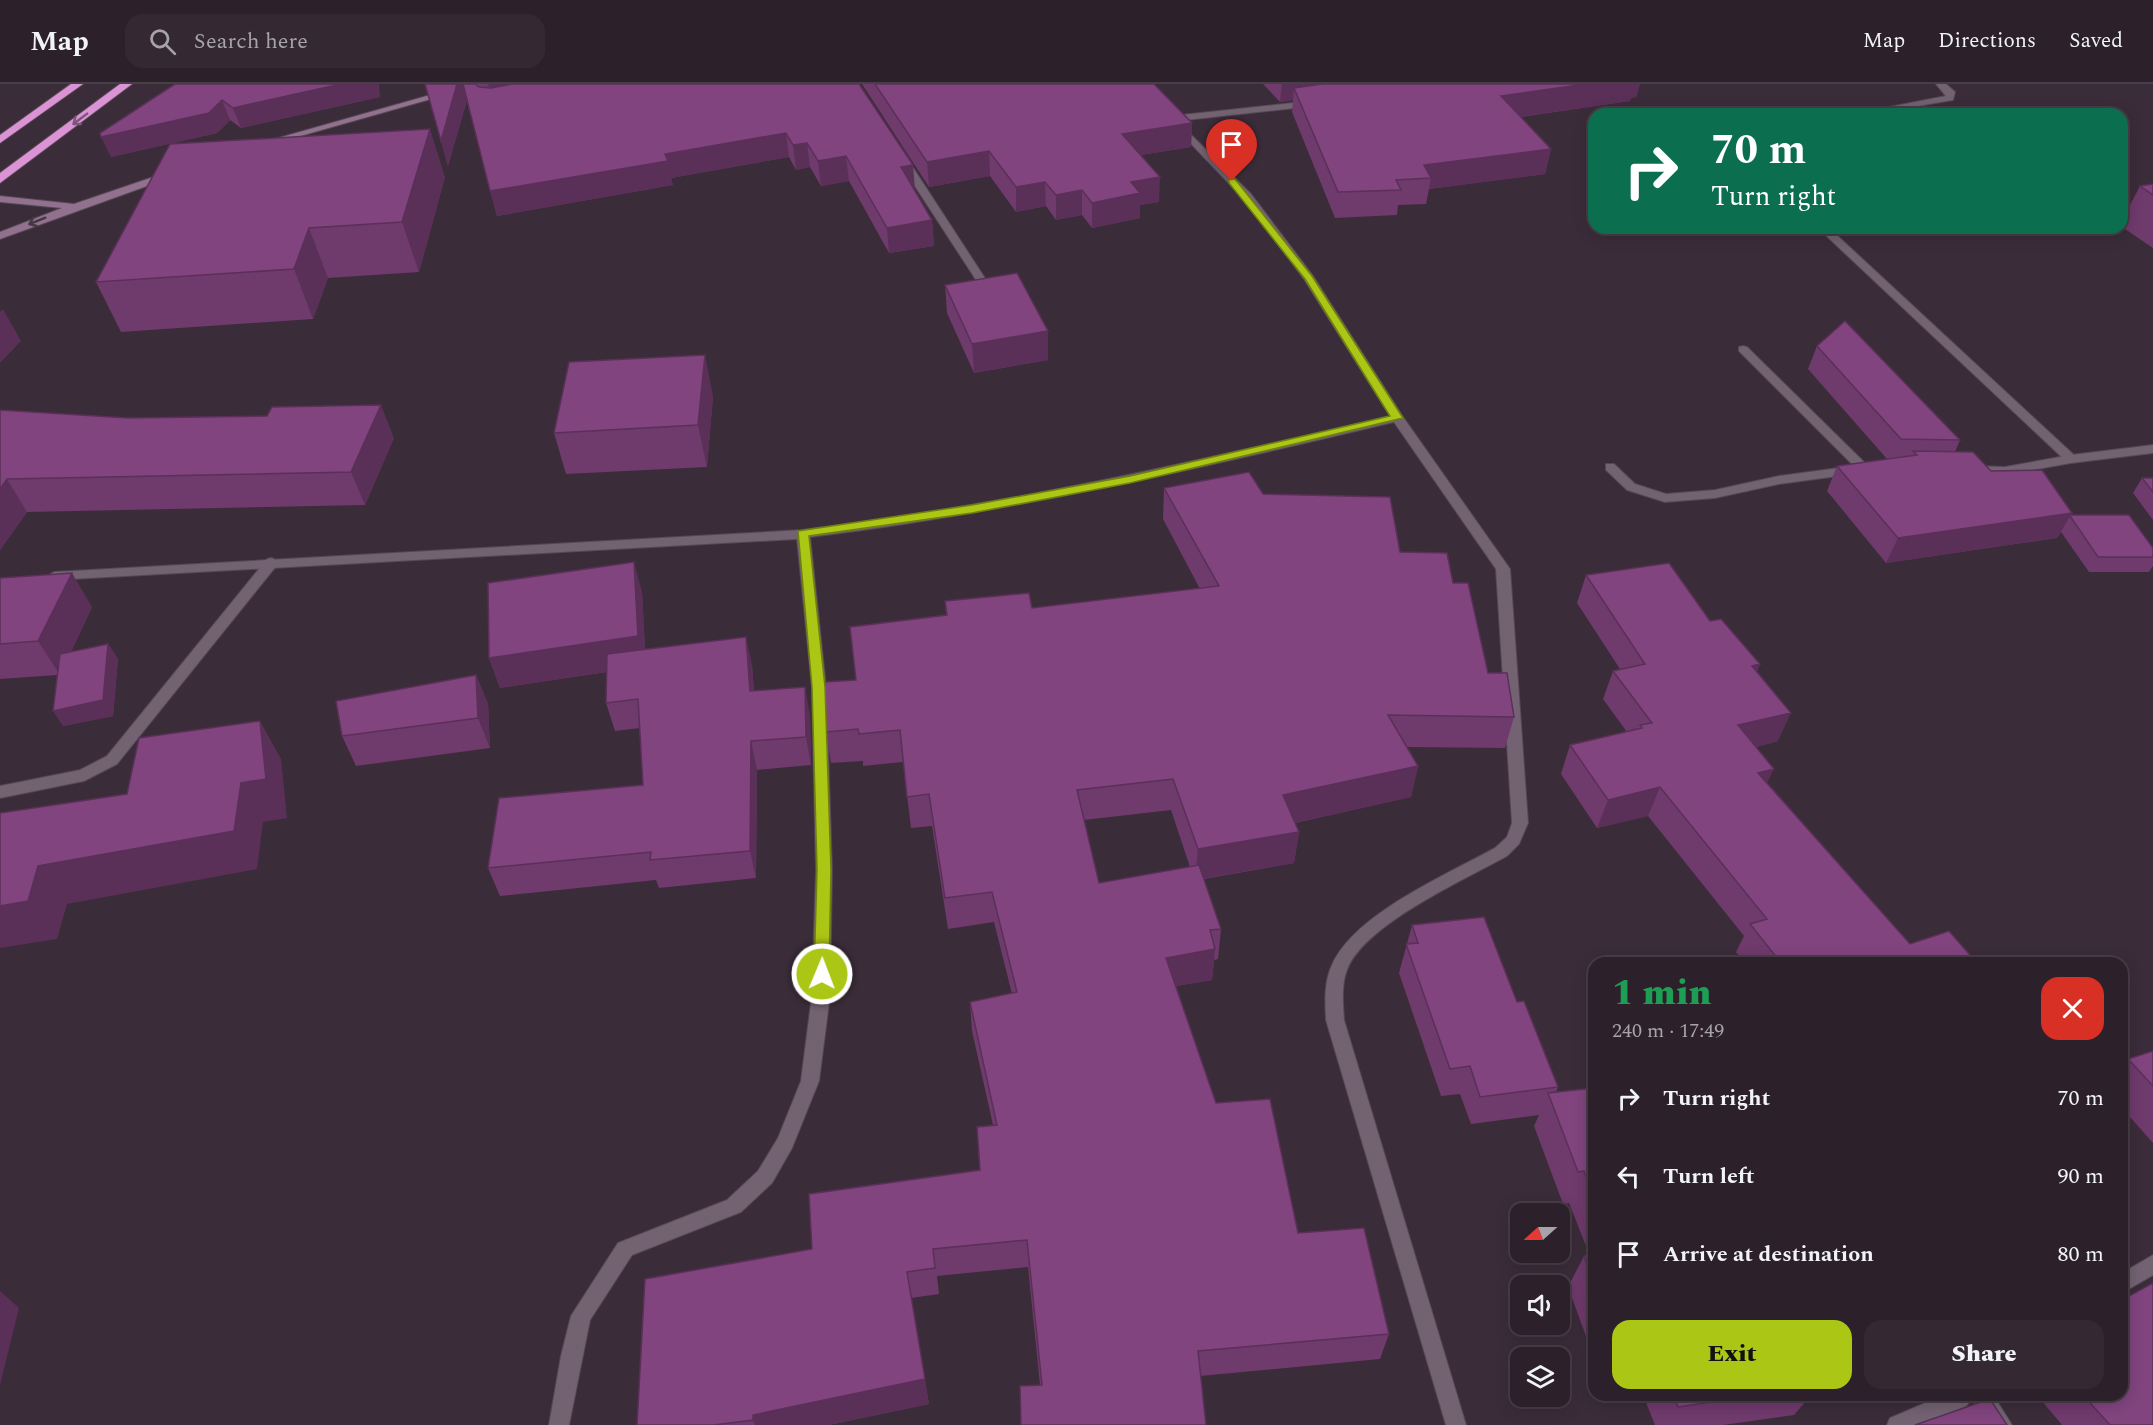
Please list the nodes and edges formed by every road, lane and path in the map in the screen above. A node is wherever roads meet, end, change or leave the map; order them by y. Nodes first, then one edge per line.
1 (78, 84) edge
2 (127, 84) edge
3 (479, 84) edge
4 (1941, 84) edge
5 (462, 89) junction
6 (476, 99) edge
7 (1319, 103) edge
8 (1159, 105) edge
9 (1889, 108) dead end
10 (1172, 119) junction
11 (0, 140) edge
12 (250, 148) edge
13 (897, 151) edge
14 (184, 170) edge
15 (0, 179) edge
16 (0, 199) edge
17 (75, 207) junction
18 (1829, 234) edge
19 (0, 236) edge
20 (985, 286) edge
21 (1743, 349) dead end
22 (1397, 418) junction
23 (2153, 449) edge
24 (2071, 459) junction
25 (1610, 467) dead end
26 (1961, 469) edge
27 (803, 534) junction
28 (272, 562) junction
29 (36, 577) edge
30 (0, 792) edge
31 (2153, 1264) edge
32 (2128, 1280) edge
33 (1954, 1401) edge
34 (1984, 1401) edge
35 (559, 1425) edge
36 (1456, 1425) edge
37 (1897, 1425) edge
38 (2002, 1425) edge

1 - 11 highway
2 -> 15 highway
3 - 5 main road
4 - 9 street
5 - 6 street
5 - 12 main road
7 - 10 street
8 - 10 street
10 - 22 street
13 - 20 street
14 - 17 main road
16 - 17 main road
17 -> 19 main road
18 - 24 street
21 - 25 street
22 - 27 street
22 - 36 street
23 - 24 street
24 - 26 street
27 - 28 street
27 - 35 street
28 - 29 street
28 - 30 street
31 - 32 street
33 - 37 street
34 - 38 street

